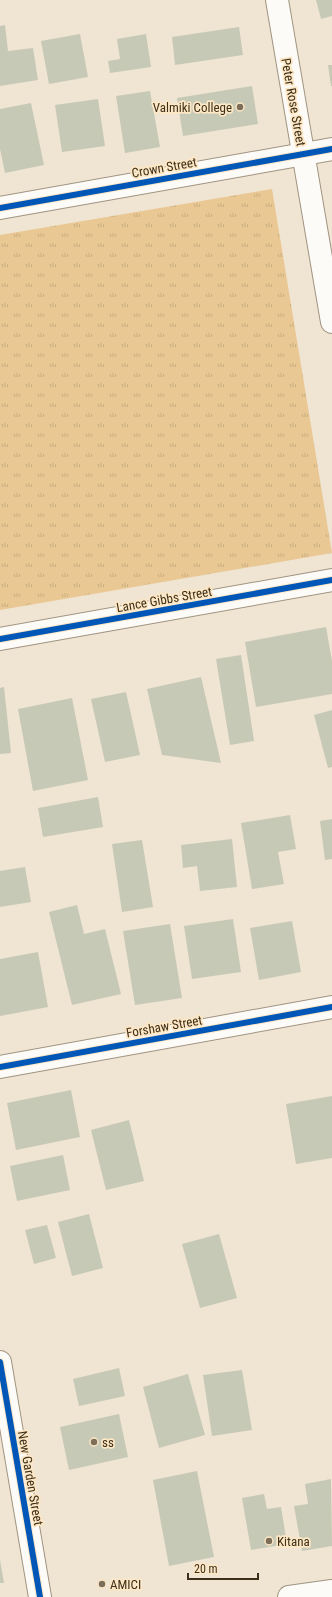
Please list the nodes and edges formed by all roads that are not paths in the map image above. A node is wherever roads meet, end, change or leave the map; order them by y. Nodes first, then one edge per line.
1 (277, 0) edge
2 (332, 149) edge
3 (303, 154) junction
4 (0, 208) edge
5 (332, 322) edge
6 (332, 580) edge
7 (0, 639) edge
8 (332, 1007) edge
9 (0, 1067) edge
10 (0, 1362) edge
11 (332, 1591) edge
12 (40, 1597) edge
13 (289, 1597) edge

1 - 3 street, Peter Rose Street
2 - 3 street, Crown Street
3 - 4 street, Crown Street
3 - 5 street, Peter Rose Street
6 - 7 street, Lance Gibbs Street
8 - 9 street, Forshaw Street
10 - 12 street, New Garden Street
11 - 13 street

